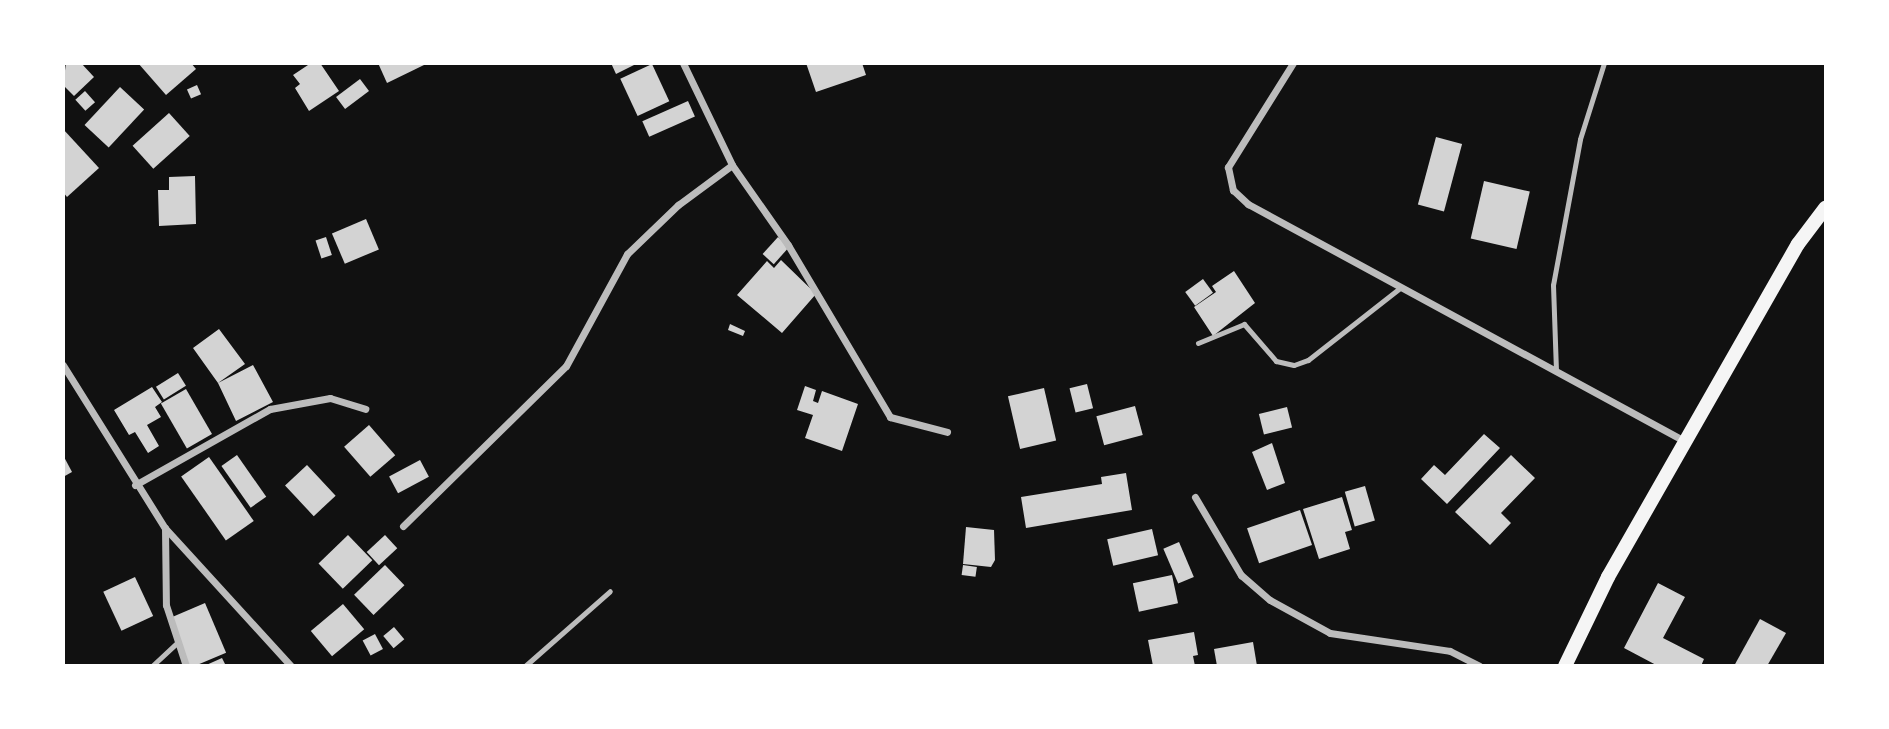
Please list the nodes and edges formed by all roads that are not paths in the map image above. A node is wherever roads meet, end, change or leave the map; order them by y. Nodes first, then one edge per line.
1 (683, 63) edge
2 (1293, 63) edge
3 (1604, 63) edge
4 (732, 165) junction
5 (1826, 206) edge
6 (1401, 287) junction
7 (1198, 344) dead end
8 (63, 365) edge
9 (1556, 371) junction
10 (365, 409) dead end
11 (947, 432) dead end
12 (1687, 442) junction
13 (135, 485) junction
14 (1195, 496) dead end
15 (403, 526) dead end
16 (165, 528) junction
17 (611, 591) dead end
18 (177, 643) junction
19 (152, 666) edge
20 (186, 666) edge
21 (291, 666) edge
22 (525, 666) edge
23 (1479, 666) edge
24 (1565, 666) edge

1 - 4 street
2 - 6 street
3 - 9 lane
4 - 11 street
4 - 15 street
5 - 12 main road
6 - 7 lane
6 - 9 street
8 - 13 street
9 - 12 street
10 - 13 street
12 - 24 main road
13 - 16 street
14 - 23 street
16 - 18 street
16 - 21 street
17 - 22 lane
18 - 19 lane
18 - 20 street

